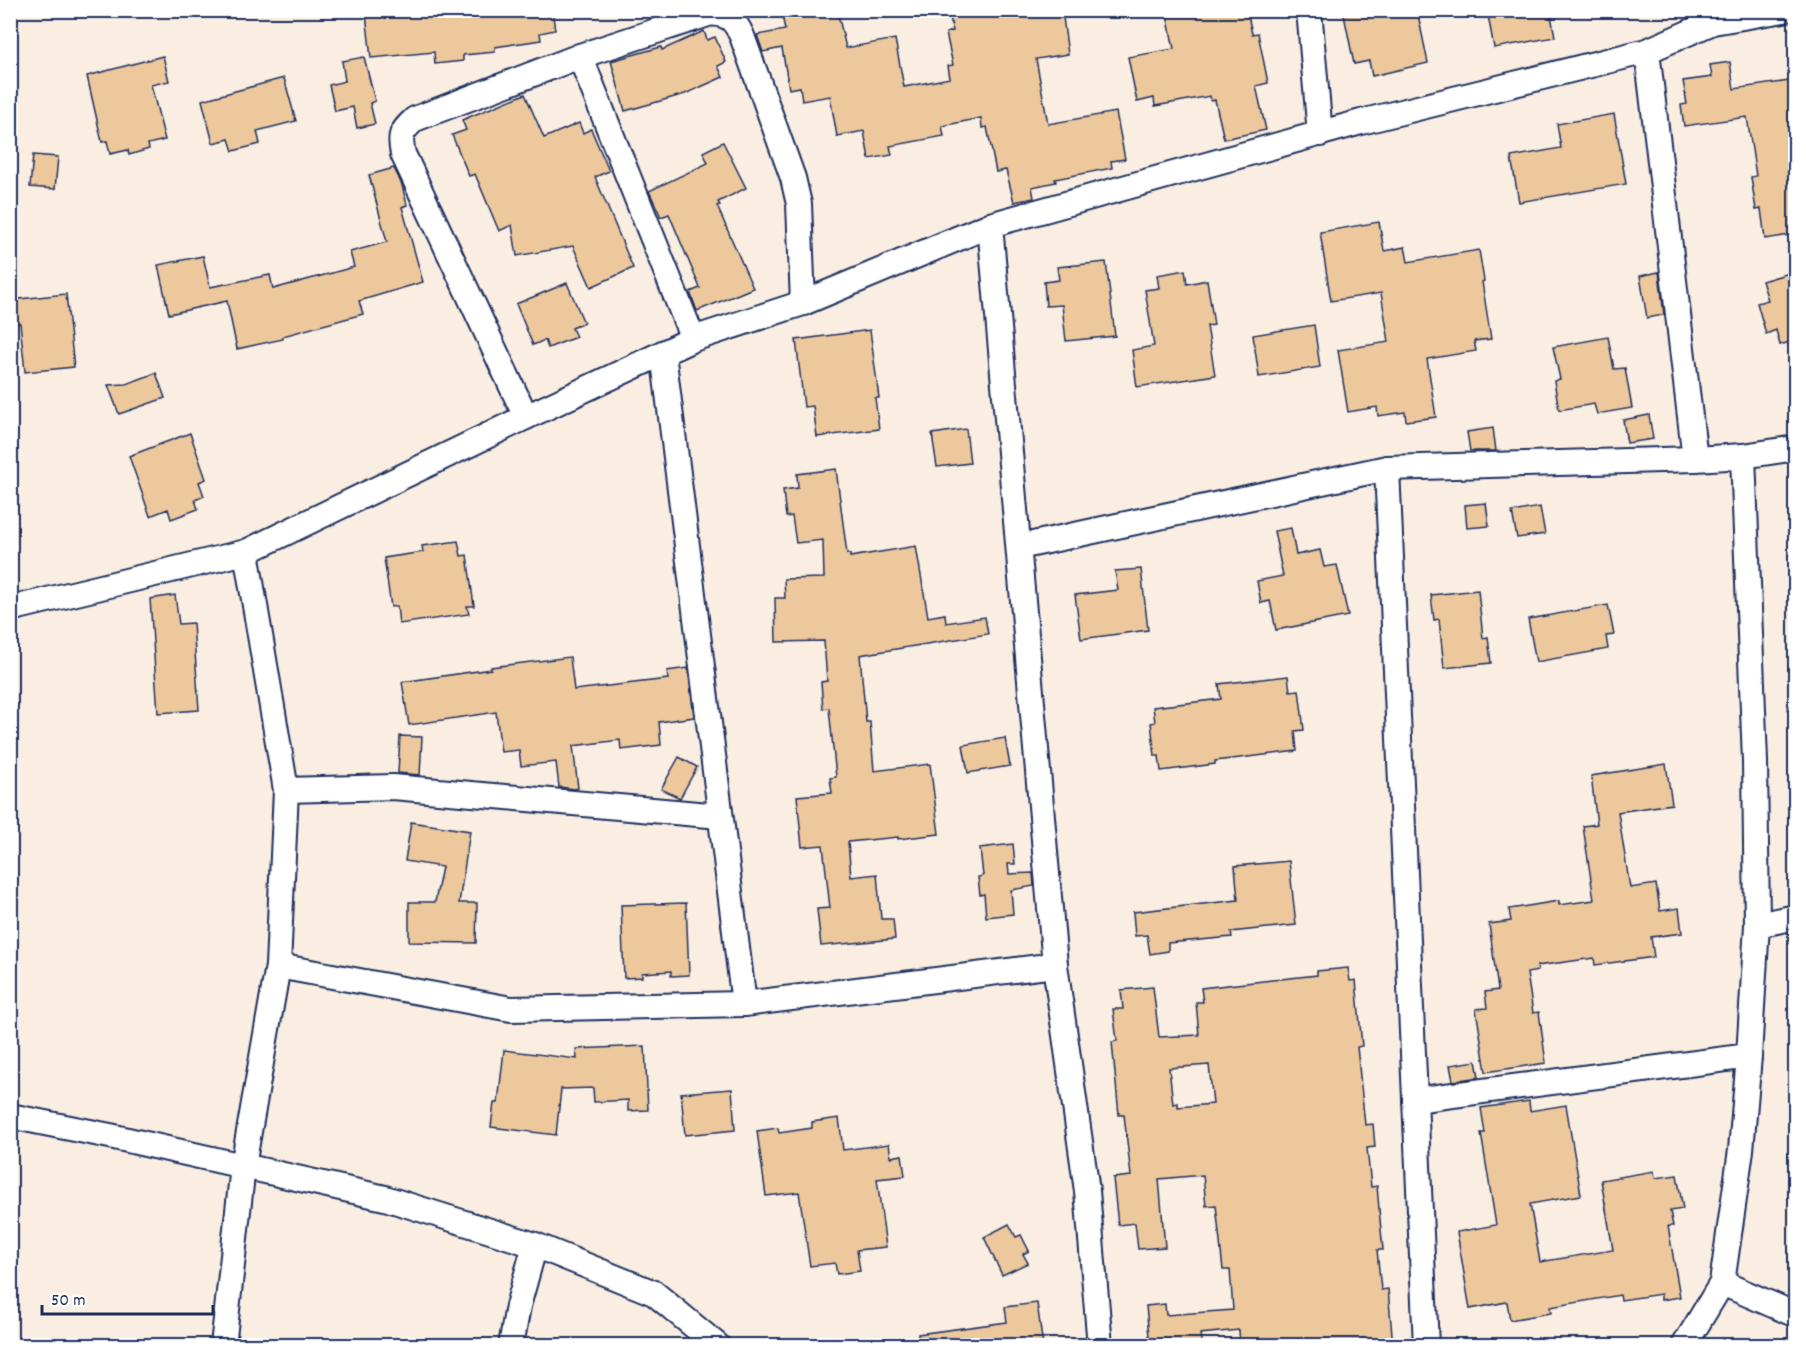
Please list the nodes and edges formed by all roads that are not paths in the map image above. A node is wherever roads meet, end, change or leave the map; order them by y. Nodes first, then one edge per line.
1 (1309, 10) edge
2 (1784, 10) edge
3 (1712, 16) edge
4 (1647, 51) junction
5 (580, 56) junction
6 (1320, 134) junction
7 (990, 225) junction
8 (803, 303) junction
9 (693, 339) junction
10 (663, 354) junction
11 (526, 417) junction
12 (1796, 448) edge
13 (1743, 456) junction
14 (1695, 459) junction
15 (1387, 468) junction
16 (1019, 547) junction
17 (246, 552) junction
18 (10, 609) edge
19 (286, 790) junction
20 (720, 816) junction
21 (1796, 917) edge
22 (1757, 925) junction
23 (1055, 965) junction
24 (278, 966) junction
25 (744, 1004) junction
26 (1749, 1056) junction
27 (1415, 1100) junction
28 (10, 1116) edge
29 (243, 1166) junction
30 (535, 1245) junction
31 (1722, 1283) junction
32 (1796, 1315) edge
33 (223, 1346) edge
34 (511, 1346) edge
35 (718, 1346) edge
36 (1101, 1346) edge
37 (1426, 1346) edge
38 (1684, 1346) edge

1 - 6 street
2 - 3 street
3 - 4 street
4 - 6 street
4 - 14 street
5 - 8 street
5 - 9 street
5 - 11 street
6 - 7 street
7 - 8 street
7 - 16 street
8 - 9 street
9 - 10 street
10 - 11 street
10 - 20 street
11 - 17 street
12 - 13 street
13 - 14 street
13 - 22 street
14 - 15 street
15 - 16 street
15 - 27 street
16 - 23 street
17 - 18 street
17 - 19 street
19 - 20 street
19 - 24 street
20 - 25 street
21 - 22 street
22 - 26 street
23 - 25 street
23 - 36 street
24 - 25 street
24 - 29 street
26 - 27 street
26 - 31 street
27 - 37 street
28 - 29 street
29 - 30 street
29 - 33 street
30 - 34 street
30 - 35 street
31 - 32 street
31 - 38 street

